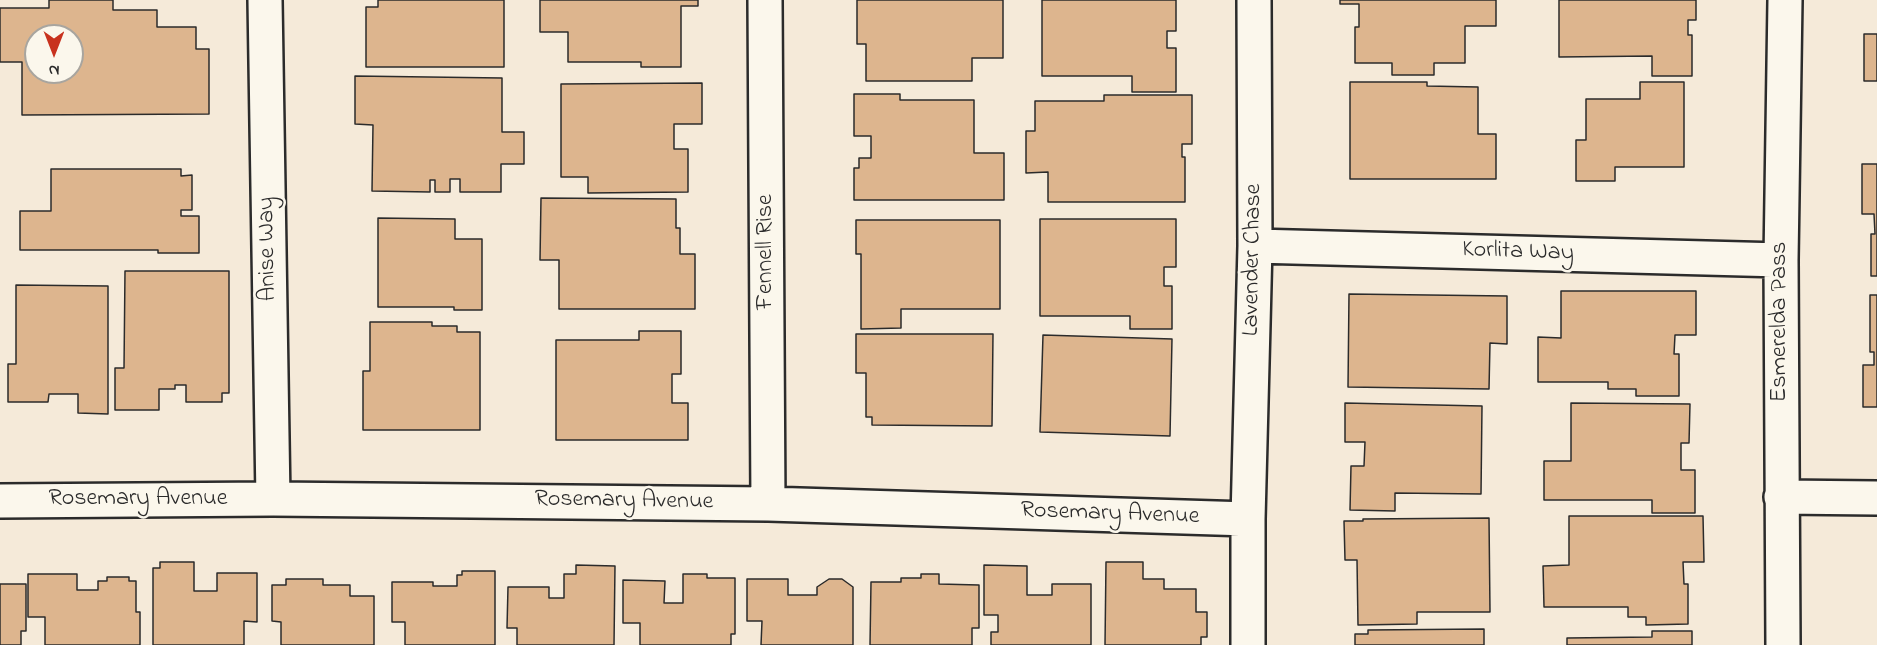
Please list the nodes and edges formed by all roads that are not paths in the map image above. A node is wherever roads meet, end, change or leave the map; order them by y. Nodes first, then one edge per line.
1 (265, 0) edge
2 (765, 0) edge
3 (1254, 0) edge
4 (1785, 0) edge
5 (1255, 246) junction
6 (1780, 260) junction
7 (1780, 497) junction
8 (1877, 498) edge
9 (273, 499) junction
10 (0, 501) edge
11 (768, 504) junction
12 (1248, 519) junction
13 (1248, 645) edge
14 (1783, 645) edge

1 - 9 street, Anise Way
2 - 11 street, Fennell Rise
3 - 5 street, Lavender Chase
4 - 6 street, Esmerelda Pass
5 - 6 street, Korlita Way
5 - 12 street, Lavender Chase
6 - 7 street, Esmerelda Pass
7 - 8 street
7 - 14 street, Esmerelda Pass
9 - 10 street, Rosemary Avenue
9 - 11 street, Rosemary Avenue
11 - 12 street, Rosemary Avenue
12 - 13 street, Lavender Chase

